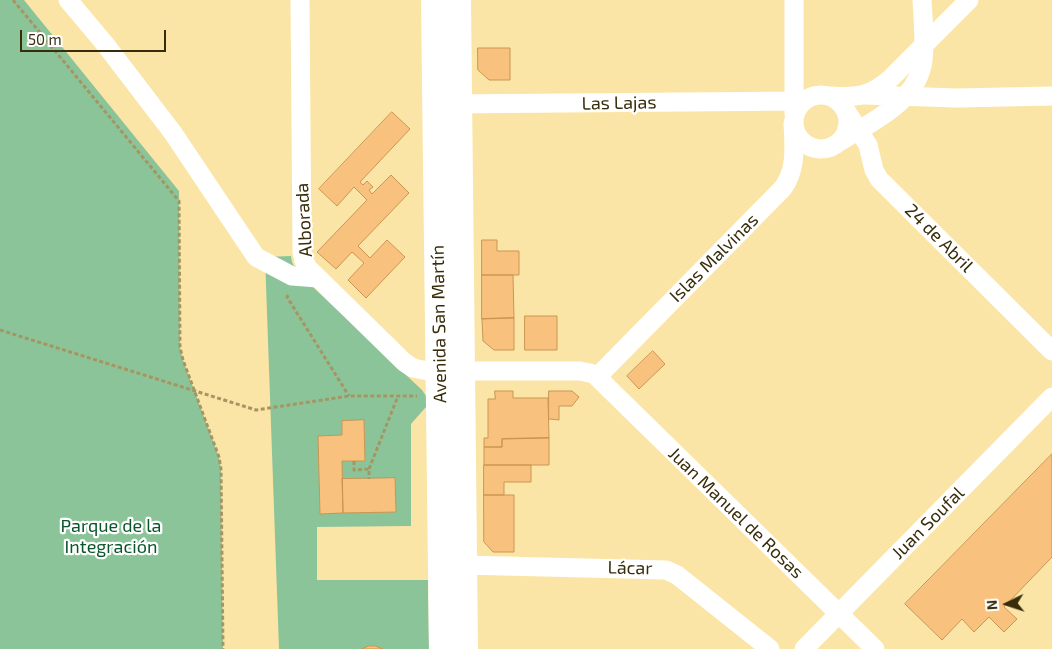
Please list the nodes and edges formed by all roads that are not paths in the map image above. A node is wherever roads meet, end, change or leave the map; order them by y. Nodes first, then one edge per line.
1 (68, 0) edge
2 (300, 0) edge
3 (435, 0) edge
4 (457, 0) edge
5 (794, 0) edge
6 (922, 0) edge
7 (969, 0) edge
8 (923, 46) junction
9 (865, 95) junction
10 (1052, 96) edge
11 (905, 97) junction
12 (447, 104) junction
13 (805, 105) junction
14 (847, 112) junction
15 (858, 130) junction
16 (841, 141) junction
17 (318, 278) junction
18 (1052, 351) edge
19 (450, 372) junction
20 (597, 377) junction
21 (1052, 397) edge
22 (464, 565) junction
23 (839, 614) junction
24 (443, 649) edge
25 (464, 649) edge
26 (770, 649) edge
27 (804, 649) edge
28 (875, 649) edge

1 - 17 street
2 - 17 street, Alborada
3 - 12 highway, Avenida San Martín
4 - 12 highway, Avenida San Martín
5 - 13 street, Islas Malvinas
6 - 8 street
7 - 8 street
8 - 9 street
8 - 11 street
9 - 11 street
9 - 13 street
10 - 11 street
11 - 15 street
12 - 13 street, Las Lajas
12 - 19 highway, Avenida San Martín
13 - 14 street, 24 de Abril
13 - 16 street
13 - 20 street, Islas Malvinas
14 - 15 street, 24 de Abril
14 - 16 street
15 - 16 street
15 - 18 street, 24 de Abril
17 - 19 street, Alborada
19 - 20 street, Alborada
19 - 22 highway, Avenida San Martín
19 - 24 highway, Avenida San Martín
20 - 23 street, Juan Manuel de Rosas
21 - 23 street, Juan Soufal
22 - 25 highway, Avenida San Martín
22 - 26 street, Lácar
23 - 27 street, Juan Soufal
23 - 28 street, Juan Manuel de Rosas

